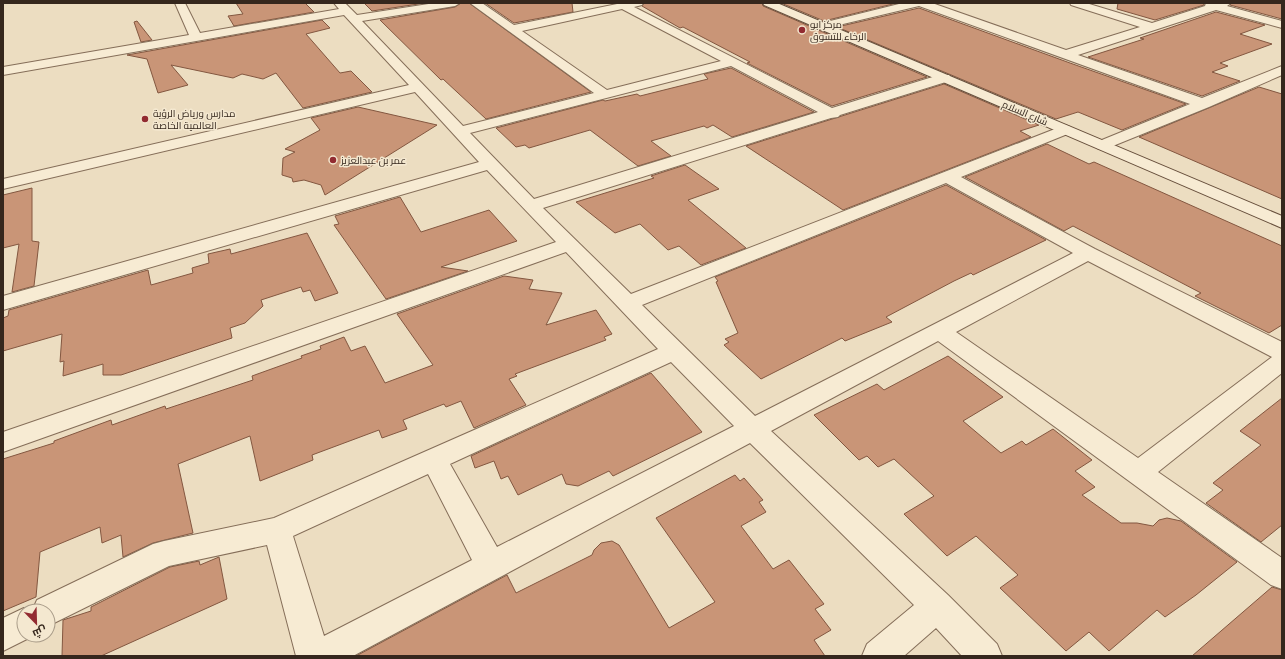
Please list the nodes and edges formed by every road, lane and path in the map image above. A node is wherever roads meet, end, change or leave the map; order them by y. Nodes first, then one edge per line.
1 (180, 3) edge
2 (455, 3) edge
3 (475, 3) edge
4 (639, 3) edge
5 (768, 3) edge
6 (916, 3) edge
7 (922, 3) edge
8 (1075, 3) edge
9 (1202, 3) edge
10 (1221, 5) edge
11 (624, 6) junction
12 (347, 11) edge
13 (1282, 25) edge
14 (822, 26) junction
15 (1152, 26) junction
16 (513, 29) junction
17 (196, 37) junction
18 (1067, 54) junction
19 (732, 62) junction
20 (1282, 70) edge
21 (3, 71) edge
22 (944, 78) junction
23 (418, 87) junction
24 (604, 94) junction
25 (1204, 104) junction
26 (832, 114) junction
27 (1065, 130) junction
28 (460, 131) junction
29 (1103, 146) junction
30 (490, 164) junction
31 (946, 176) junction
32 (3, 184) edge
33 (533, 205) junction
34 (1282, 223) edge
35 (570, 244) junction
36 (1088, 253) junction
37 (3, 303) edge
38 (628, 303) junction
39 (939, 331) junction
40 (674, 350) junction
41 (1282, 352) edge
42 (1282, 361) edge
43 (753, 430) junction
44 (3, 442) edge
45 (434, 459) junction
46 (1138, 473) junction
47 (277, 530) junction
48 (491, 565) junction
49 (1282, 574) edge
50 (937, 606) junction
51 (56, 607) edge
52 (16, 628) edge
53 (3, 635) edge
54 (313, 656) edge
55 (319, 656) edge
56 (879, 656) edge
57 (985, 656) edge

1 - 17 street
2 - 12 street
3 - 16 street
4 - 11 street
5 - 14 street, شارع السلام
6 - 14 street
7 - 18 street
8 - 15 street
9 - 10 street
10 - 13 street
10 - 15 street
11 - 16 street
11 - 19 street
12 - 17 street
12 - 23 street
14 - 22 street, شارع السلام
15 - 18 street
16 - 24 street
17 - 21 street
18 - 25 street
19 - 24 street
19 - 26 street
20 - 25 street
22 - 26 street
22 - 27 street, شارع السلام
23 - 28 street
23 - 32 street
24 - 28 street
25 - 29 street
26 - 33 street
27 - 29 street, شارع السلام
27 - 31 street
28 - 30 street
29 - 34 street, شارع السلام
30 - 33 street
30 - 37 street
31 - 36 street
31 - 38 street
33 - 35 street
35 - 38 street
35 - 44 street
36 - 39 street
36 - 41 street
38 - 40 street
39 - 43 street
39 - 46 street
40 - 43 street
40 - 45 street
42 - 46 street
43 - 48 street
43 - 50 street
45 - 47 street
45 - 48 street
46 - 49 street
47 - 51 street
47 - 54 street
48 - 55 street
50 - 56 street
50 - 57 street
52 - 53 street

